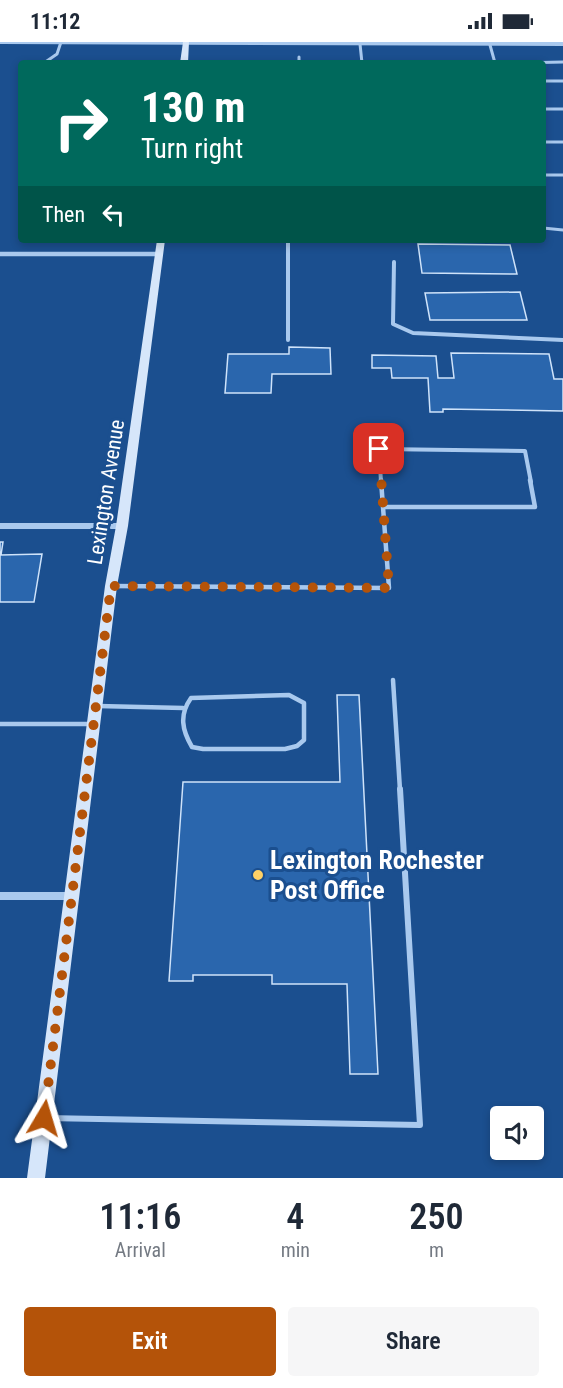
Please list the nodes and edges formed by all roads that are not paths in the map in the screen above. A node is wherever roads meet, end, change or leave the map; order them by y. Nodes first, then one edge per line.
1 (0, 42) edge
2 (61, 42) edge
3 (186, 42) edge
4 (374, 43) edge
5 (360, 44) junction
6 (563, 44) edge
7 (490, 45) junction
8 (48, 60) edge
9 (184, 60) edge
10 (362, 60) edge
11 (494, 60) edge
12 (546, 62) edge
13 (563, 62) edge
14 (546, 81) edge
15 (563, 81) edge
16 (546, 109) edge
17 (563, 109) edge
18 (546, 142) edge
19 (563, 142) edge
20 (546, 175) edge
21 (563, 175) edge
22 (546, 228) edge
23 (563, 230) edge
24 (161, 243) edge
25 (288, 243) edge
26 (0, 254) edge
27 (159, 254) junction
28 (394, 262) dead end
29 (288, 340) dead end
30 (563, 340) edge
31 (383, 507) junction
32 (0, 526) edge
33 (122, 526) junction
34 (111, 586) junction
35 (393, 680) dead end
36 (95, 706) junction
37 (183, 708) junction
38 (0, 723) edge
39 (93, 724) junction
40 (0, 896) edge
41 (70, 897) junction
42 (44, 1118) junction
43 (36, 1178) edge

1 - 2 street
2 - 3 street
2 - 8 lane
3 - 5 street
3 - 9 main road
4 - 5 street
4 - 7 street
5 - 10 lane
6 - 7 street
7 - 11 lane
12 - 13 lane
14 - 15 lane
16 - 17 lane
18 - 19 lane
20 - 21 lane
22 - 23 lane
24 - 27 main road, Lexington Avenue
25 - 29 lane
26 - 27 street
27 - 33 main road, Lexington Avenue
28 - 30 lane
31 - 31 lane
31 - 34 lane
32 - 33 street
33 - 34 main road, Lexington Avenue
34 - 36 main road, Lexington Avenue
35 - 42 lane
36 - 37 lane
36 - 39 main road, Lexington Avenue
37 - 37 lane
38 - 39 lane
39 - 41 main road, Lexington Avenue
40 - 41 street
41 - 42 main road, Lexington Avenue
42 - 43 main road, Lexington Avenue

